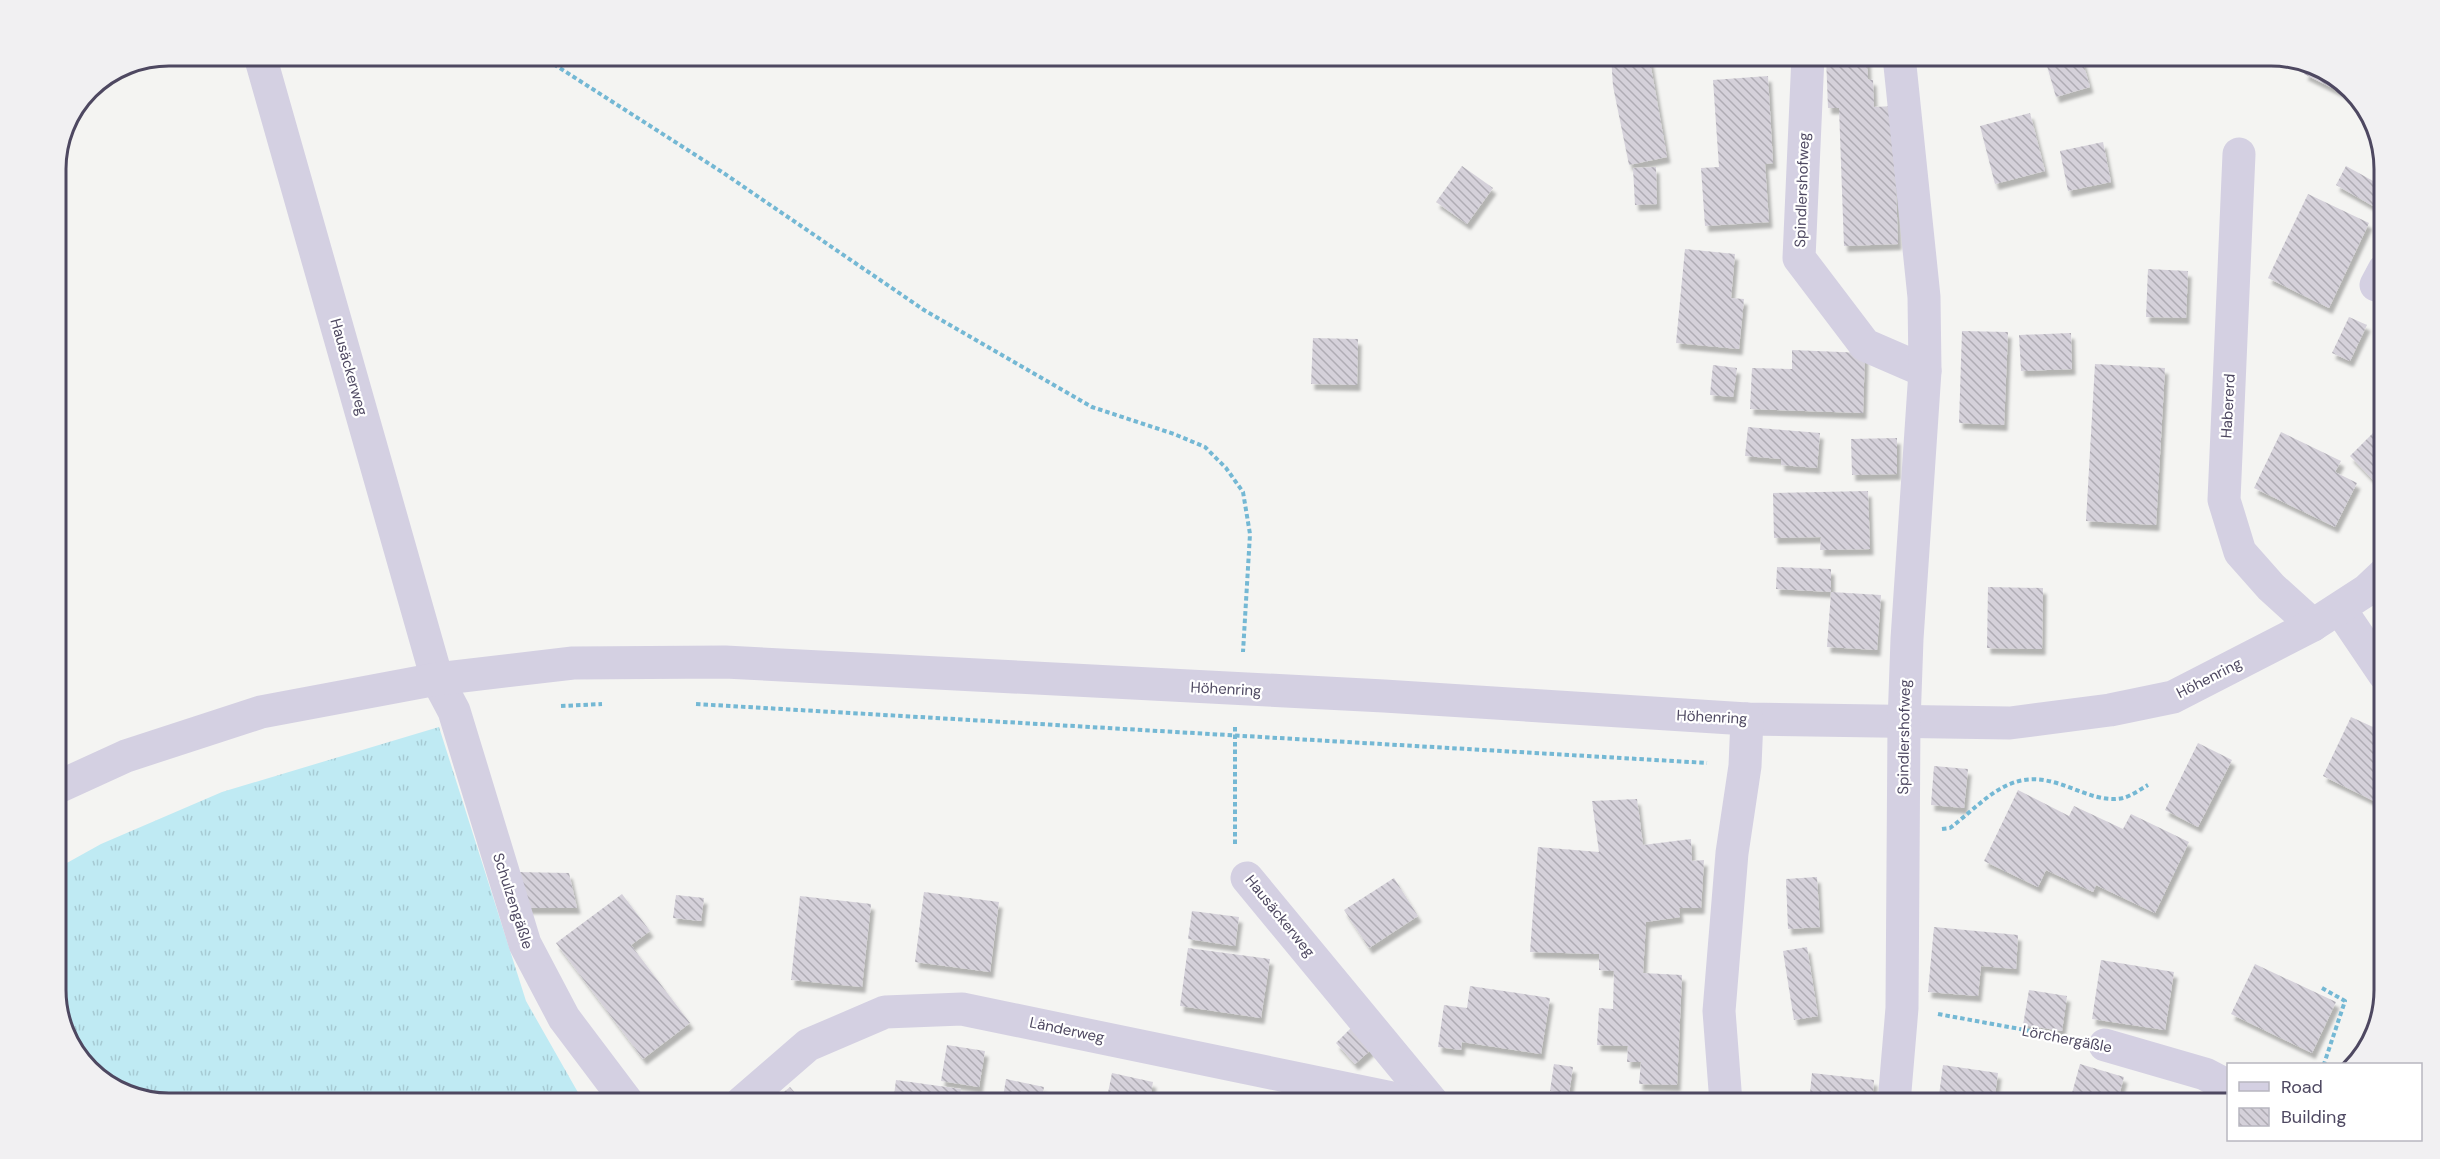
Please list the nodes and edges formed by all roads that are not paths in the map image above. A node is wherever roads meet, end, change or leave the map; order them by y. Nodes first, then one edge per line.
1 (263, 66) edge
2 (1808, 66) edge
3 (1900, 66) edge
4 (2239, 154) dead end
5 (1925, 371) junction
6 (2374, 583) edge
7 (2326, 617) junction
8 (2374, 664) edge
9 (437, 679) junction
10 (1748, 719) junction
11 (1904, 723) junction
12 (66, 783) edge
13 (1247, 878) road end
14 (2105, 1045) road end
15 (2227, 1085) edge
16 (620, 1093) edge
17 (753, 1093) edge
18 (1363, 1093) edge
19 (1424, 1093) edge
20 (1725, 1093) edge
21 (1895, 1093) edge

1 - 9 street, Hausäckerweg
2 - 5 street, Spindlershofweg
3 - 5 street, Spindlershofweg
4 - 7 street, Habererd
5 - 11 street, Spindlershofweg
6 - 7 street, Höhenring
7 - 8 street
7 - 11 street, Höhenring
9 - 10 street, Höhenring
9 - 12 street, Höhenring
9 - 16 street, Schulzengäßle
10 - 11 street, Höhenring
10 - 20 street
11 - 21 street, Spindlershofweg
13 - 19 street, Hausäckerweg
14 - 15 street, Lörchergäßle
17 - 18 street, Länderweg

